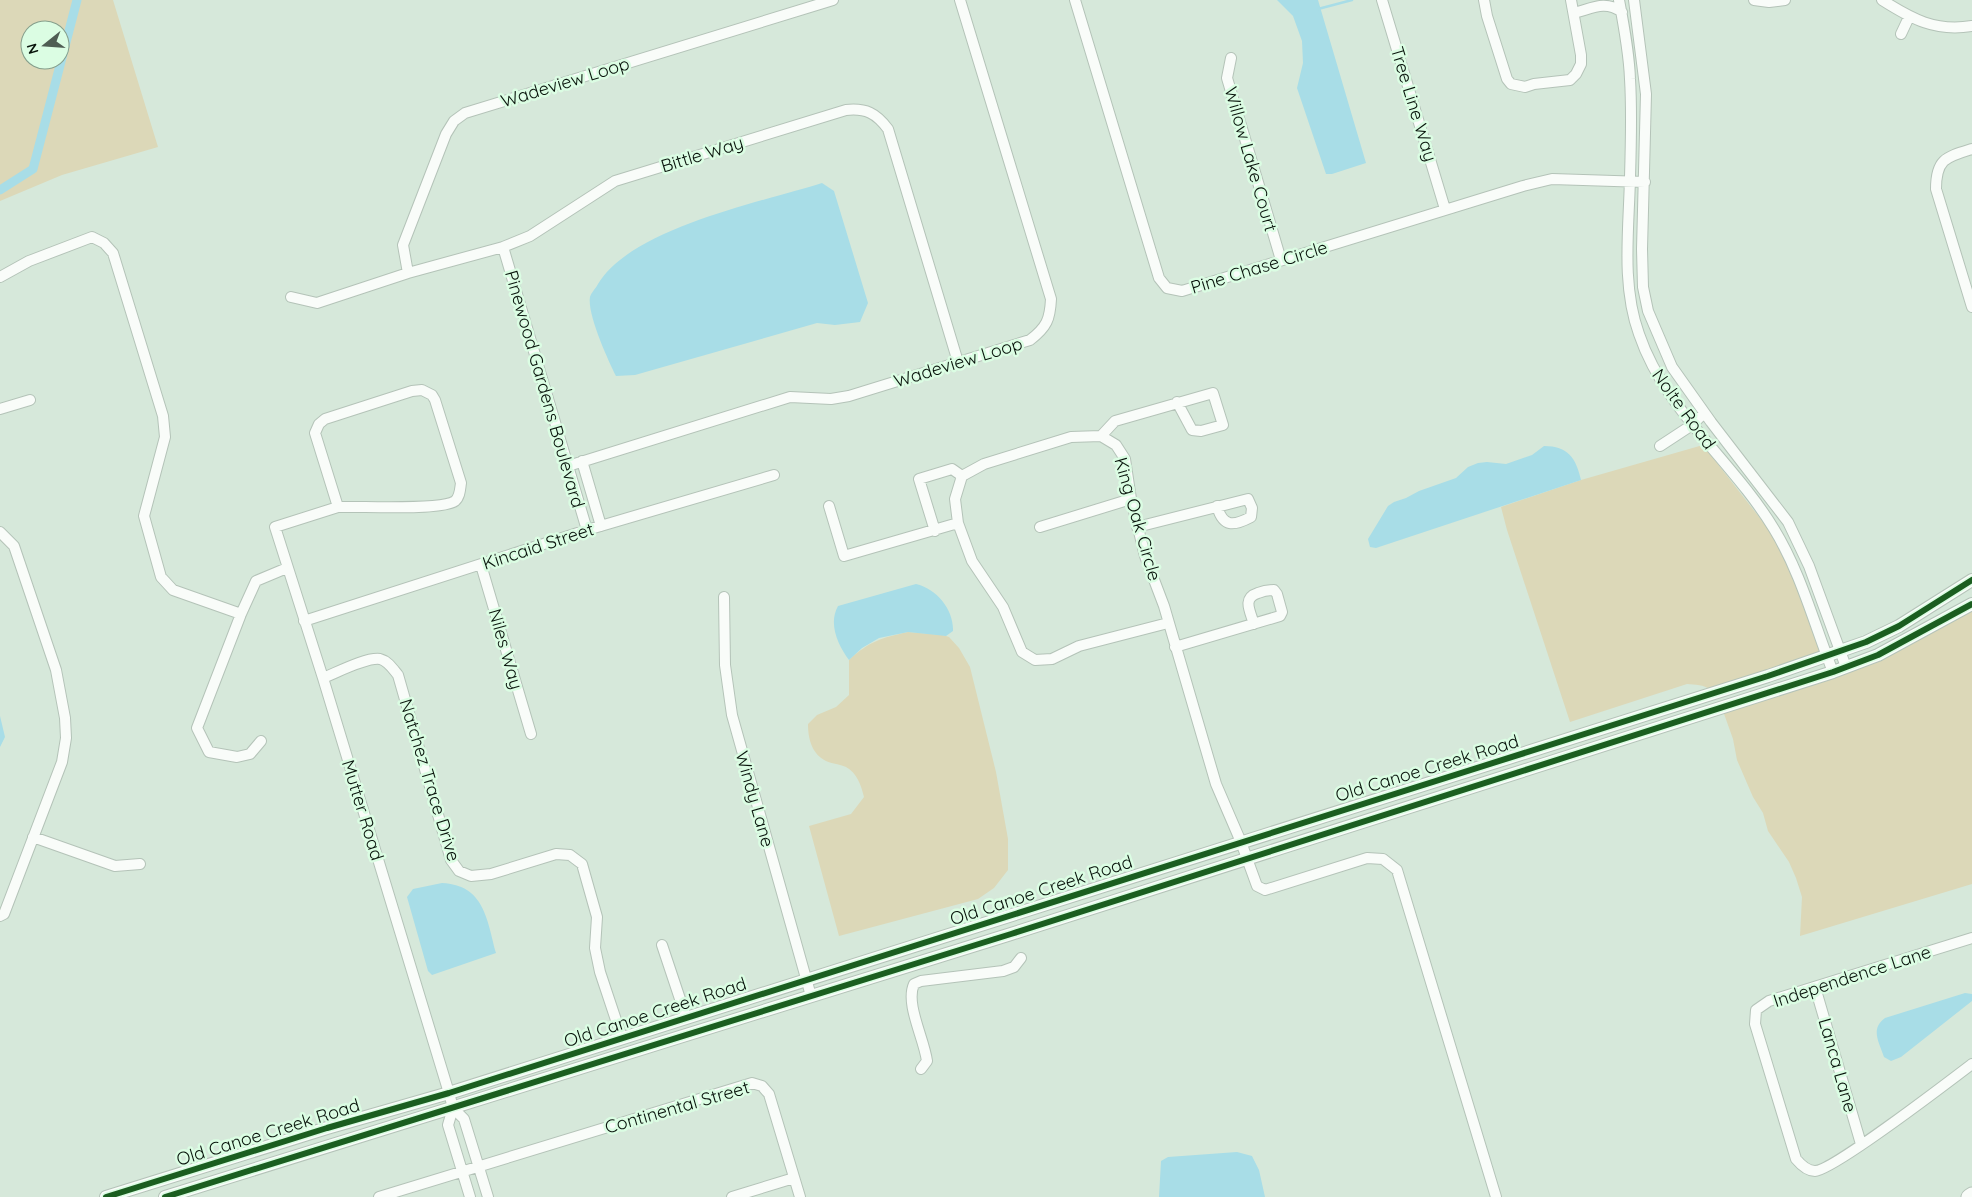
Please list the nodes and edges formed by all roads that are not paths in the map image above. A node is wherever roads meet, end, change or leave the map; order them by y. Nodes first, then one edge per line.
1 (833, 0) edge
2 (960, 0) edge
3 (1075, 0) edge
4 (1382, 0) edge
5 (1484, 0) edge
6 (1619, 0) edge
7 (1635, 0) edge
8 (1754, 0) edge
9 (1785, 0) edge
10 (1882, 0) edge
11 (1607, 2) edge
12 (1573, 7) edge
13 (1622, 12) junction
14 (1909, 17) junction
15 (1972, 26) edge
16 (1901, 34) dead end
17 (1231, 58) dead end
18 (1972, 149) edge
19 (1630, 180) junction
20 (1645, 182) junction
21 (1446, 208) junction
22 (503, 247) junction
23 (1281, 260) junction
24 (408, 273) junction
25 (0, 277) edge
26 (291, 297) dead end
27 (1972, 307) edge
28 (958, 362) junction
29 (30, 400) dead end
30 (1178, 402) junction
31 (0, 409) edge
32 (1704, 413) junction
33 (1692, 425) junction
34 (1101, 436) junction
35 (1660, 446) dead end
36 (582, 461) junction
37 (568, 466) junction
38 (774, 475) dead end
39 (962, 476) junction
40 (1131, 499) junction
41 (338, 506) junction
42 (829, 506) dead end
43 (1217, 506) junction
44 (958, 523) junction
45 (601, 526) junction
46 (1040, 526) dead end
47 (1137, 527) junction
48 (587, 530) junction
49 (935, 531) junction
50 (0, 532) edge
51 (481, 565) junction
52 (287, 568) junction
53 (1972, 580) edge
54 (1972, 594) edge
55 (724, 597) dead end
56 (1972, 604) edge
57 (241, 614) junction
58 (304, 621) junction
59 (1939, 622) junction
60 (1168, 623) junction
61 (1254, 624) dead end
62 (1175, 647) junction
63 (1839, 651) junction
64 (1827, 656) junction
65 (1846, 668) junction
66 (1833, 672) junction
67 (323, 678) junction
68 (531, 734) dead end
69 (261, 741) dead end
70 (1400, 792) junction
71 (1405, 808) junction
72 (33, 837) junction
73 (1241, 842) junction
74 (1246, 858) junction
75 (140, 864) dead end
76 (0, 916) edge
77 (1972, 938) edge
78 (662, 945) dead end
79 (1021, 958) dead end
80 (806, 979) junction
81 (1815, 987) junction
82 (811, 996) junction
83 (686, 1017) junction
84 (622, 1038) junction
85 (1972, 1064) edge
86 (920, 1069) dead end
87 (449, 1093) junction
88 (453, 1108) junction
89 (1861, 1144) junction
90 (478, 1166) junction
91 (462, 1171) junction
92 (794, 1178) junction
93 (409, 1192) edge
94 (1972, 1195) edge
95 (106, 1197) edge
96 (165, 1197) edge
97 (378, 1197) edge
98 (470, 1197) edge
99 (488, 1197) edge
100 (732, 1197) edge
101 (800, 1197) edge
102 (1496, 1197) edge
103 (1969, 1197) edge

1 - 24 street, Wadeview Loop
2 - 28 street, Wadeview Loop
3 - 23 street, Pine Chase Circle
4 - 21 street, Tree Line Way
5 - 12 street
6 - 13 street, Nolte Road
7 - 20 street, Nolte Road
8 - 9 street
10 - 14 street
11 - 12 street
11 - 13 street
13 - 19 street, Nolte Road
14 - 15 street
14 - 16 street
17 - 23 street, Willow Lake Court
18 - 27 street
19 - 20 street, Pine Chase Circle
19 - 21 street, Pine Chase Circle
19 - 33 street, Nolte Road
20 - 32 street, Nolte Road
21 - 23 street, Pine Chase Circle
22 - 24 street, Bittle Way
22 - 28 street, Bittle Way
22 - 37 street, Pinewood Gardens Boulevard
24 - 26 street, Bittle Way
25 - 57 street
28 - 36 street, Wadeview Loop
29 - 31 street
30 - 30 street
30 - 34 street
32 - 33 street
32 - 63 street, Nolte Road
33 - 35 street
33 - 64 street, Nolte Road
34 - 39 street
34 - 40 street, King Oak Circle
36 - 37 street, Wadeview Loop
36 - 45 street, Pinewood Gardens Boulevard
37 - 48 street, Pinewood Gardens Boulevard
38 - 45 street, Kincaid Street
39 - 44 street
39 - 49 street
40 - 46 street
40 - 47 street, King Oak Circle
41 - 41 street
41 - 52 street, Mutter Road
42 - 49 street
43 - 43 street
43 - 47 street
44 - 49 street
44 - 60 street
45 - 48 street, Kincaid Street
47 - 60 street, King Oak Circle
48 - 51 street, Kincaid Street
50 - 72 street
51 - 58 street, Kincaid Street
51 - 68 street, Niles Way
52 - 57 street
52 - 58 street, Mutter Road
53 - 63 main road, Old Canoe Creek Road
54 - 59 main road
55 - 80 street, Windy Lane
56 - 59 main road, Old Canoe Creek Road
57 - 69 street
58 - 67 street, Mutter Road
59 - 65 main road, Old Canoe Creek Road
60 - 62 street, King Oak Circle
61 - 62 street
62 - 73 street, King Oak Circle
63 - 64 main road, Old Canoe Creek Road
63 - 65 street, Nolte Road
64 - 66 street, Nolte Road
64 - 70 main road, Old Canoe Creek Road
65 - 66 main road, Old Canoe Creek Road
66 - 71 main road, Old Canoe Creek Road
67 - 84 street, Natchez Trace Drive
67 - 87 street, Mutter Road
70 - 71 main road
70 - 73 main road, Old Canoe Creek Road
71 - 74 main road, Old Canoe Creek Road
72 - 75 street
72 - 76 street
73 - 74 street, King Oak Circle
73 - 80 main road, Old Canoe Creek Road
74 - 82 main road, Old Canoe Creek Road
74 - 102 street, King Oak Circle
77 - 81 street, Independence Lane
78 - 83 street
79 - 86 street
80 - 82 street, Windy Lane
80 - 83 main road, Old Canoe Creek Road
81 - 89 street, Lanca Lane
81 - 89 street, Independence Lane
82 - 88 main road, Old Canoe Creek Road
83 - 84 main road, Old Canoe Creek Road
84 - 87 main road, Old Canoe Creek Road
85 - 89 street
87 - 88 street, Mutter Road
87 - 95 main road, Old Canoe Creek Road
88 - 90 street
88 - 91 street
88 - 96 main road, Old Canoe Creek Road
90 - 91 street, Continental Street
90 - 92 street, Continental Street
90 - 99 street
91 - 93 street, Continental Street
91 - 98 street
92 - 100 street
92 - 101 street, Continental Street
93 - 97 street, Continental Street
94 - 103 highway

